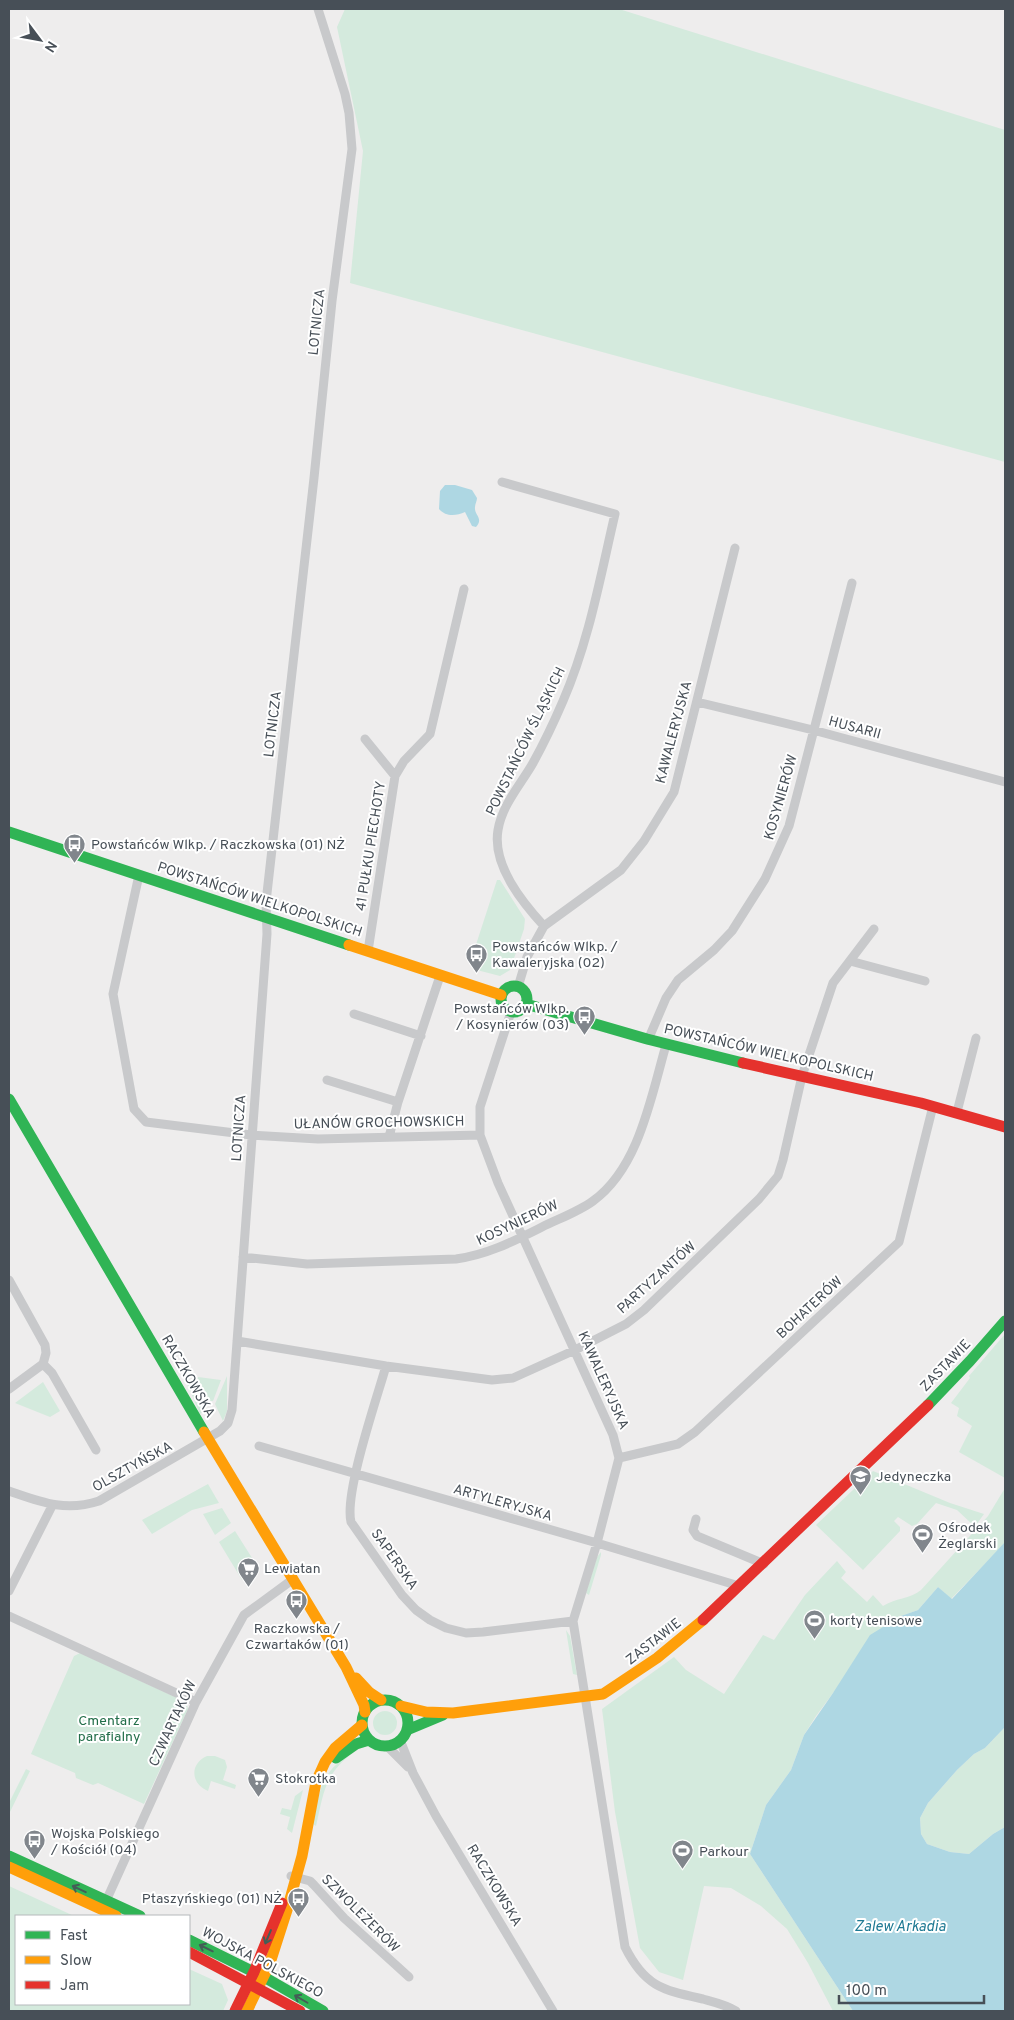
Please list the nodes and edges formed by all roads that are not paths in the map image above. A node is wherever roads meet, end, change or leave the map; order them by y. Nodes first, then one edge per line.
1 (318, 9) edge
2 (502, 482) dead end
3 (735, 548) dead end
4 (852, 583) dead end
5 (464, 589) dead end
6 (697, 702) junction
7 (813, 730) junction
8 (365, 739) dead end
9 (395, 776) junction
10 (1005, 782) edge
11 (9, 832) edge
12 (139, 875) junction
13 (266, 917) junction
14 (544, 926) junction
15 (874, 929) dead end
16 (368, 951) junction
17 (850, 961) junction
18 (440, 976) junction
19 (925, 981) dead end
20 (518, 986) junction
21 (501, 995) junction
22 (526, 1004) junction
23 (511, 1012) junction
24 (354, 1014) dead end
25 (421, 1036) junction
26 (976, 1038) dead end
27 (648, 1040) junction
28 (666, 1045) junction
29 (802, 1076) junction
30 (327, 1080) dead end
31 (9, 1099) edge
32 (398, 1102) junction
33 (933, 1106) junction
34 (957, 1112) junction
35 (1005, 1127) edge
36 (251, 1134) junction
37 (480, 1135) junction
38 (389, 1137) junction
39 (522, 1237) junction
40 (243, 1257) junction
41 (9, 1280) edge
42 (1005, 1321) edge
43 (237, 1341) junction
44 (575, 1350) junction
45 (43, 1364) junction
46 (386, 1366) junction
47 (9, 1389) edge
48 (208, 1438) junction
49 (259, 1446) dead end
50 (96, 1450) dead end
51 (619, 1458) junction
52 (356, 1475) junction
53 (9, 1491) edge
54 (52, 1506) junction
55 (696, 1519) dead end
56 (597, 1542) junction
57 (764, 1564) junction
58 (292, 1580) junction
59 (739, 1586) junction
60 (9, 1591) edge
61 (9, 1616) edge
62 (573, 1621) junction
63 (346, 1666) junction
64 (586, 1696) junction
65 (381, 1700) junction
66 (196, 1702) junction
67 (401, 1706) junction
68 (365, 1712) junction
69 (448, 1713) junction
70 (362, 1725) junction
71 (403, 1735) junction
72 (369, 1740) junction
73 (387, 1746) junction
74 (413, 1773) junction
75 (320, 1774) junction
76 (9, 1856) edge
77 (9, 1867) edge
78 (294, 1877) junction
79 (106, 1901) junction
80 (114, 1915) edge
81 (138, 1915) edge
82 (190, 1940) edge
83 (190, 1953) edge
84 (259, 1974) junction
85 (408, 1977) dead end
86 (253, 1985) junction
87 (234, 2011) edge
88 (247, 2011) edge
89 (300, 2011) edge
90 (323, 2011) edge
91 (553, 2011) edge
92 (736, 2011) edge

1 - 13 street, LOTNICZA
2 - 14 street, POWSTAŃCÓW ŚLĄSKICH
3 - 6 street, KAWALERYJSKA
4 - 7 street, KOSYNIERÓW
5 - 9 street, 41 PUŁKU PIECHOTY
6 - 7 street, HUSARII
6 - 14 street, KAWALERYJSKA
7 - 10 street, HUSARII
7 - 27 street, KOSYNIERÓW
8 - 9 street, 41 PUŁKU PIECHOTY
9 - 16 street, 41 PUŁKU PIECHOTY
11 - 12 street, POWSTAŃCÓW WIELKOPOLSKICH
12 - 13 street, POWSTAŃCÓW WIELKOPOLSKICH
12 - 36 street, UŁANÓW GROCHOWSKICH
13 - 16 street, POWSTAŃCÓW WIELKOPOLSKICH
13 - 36 street, LOTNICZA
14 - 20 street, KAWALERYJSKA
15 - 17 street, PARTYZANTÓW
16 - 18 street, POWSTAŃCÓW WIELKOPOLSKICH
17 - 19 street
17 - 29 street, PARTYZANTÓW
18 - 21 street, POWSTAŃCÓW WIELKOPOLSKICH
18 - 25 street
20 - 21 street
20 - 22 street
21 - 23 street
22 - 23 street
22 - 27 street, POWSTAŃCÓW WIELKOPOLSKICH
23 - 37 street, KAWALERYJSKA
24 - 25 street
25 - 32 street
26 - 34 street
27 - 28 street, POWSTAŃCÓW WIELKOPOLSKICH
28 - 29 street, POWSTAŃCÓW WIELKOPOLSKICH
28 - 39 street, KOSYNIERÓW
29 - 33 street, POWSTAŃCÓW WIELKOPOLSKICH
29 - 44 street, PARTYZANTÓW
30 - 32 street
31 - 48 street, RACZKOWSKA
32 - 38 street
33 - 34 street, POWSTAŃCÓW WIELKOPOLSKICH
33 - 51 street, BOHATERÓW
34 - 35 street, POWSTAŃCÓW WIELKOPOLSKICH
36 - 38 street, UŁANÓW GROCHOWSKICH
36 - 40 street, LOTNICZA
37 - 38 street, UŁANÓW GROCHOWSKICH
37 - 39 street, KAWALERYJSKA
39 - 40 street, KOSYNIERÓW
39 - 44 street, KAWALERYJSKA
40 - 43 street, LOTNICZA
41 - 45 street
42 - 57 street, ZASTAWIE
43 - 46 street, PARTYZANTÓW
43 - 48 street, LOTNICZA
44 - 46 street, PARTYZANTÓW
44 - 51 street, KAWALERYJSKA
45 - 47 street
45 - 50 street
46 - 52 street, SAPERSKA
48 - 54 street, OLSZTYŃSKA
48 - 58 street, RACZKOWSKA
49 - 52 street, ARTYLERYJSKA
51 - 56 street, KAWALERYJSKA
52 - 56 street, ARTYLERYJSKA
52 - 62 street, SAPERSKA
53 - 54 street, OLSZTYŃSKA
54 - 60 street
55 - 57 street
56 - 59 street, ARTYLERYJSKA
56 - 62 street, KAWALERYJSKA
57 - 59 street, ZASTAWIE
58 - 63 street, RACZKOWSKA
58 - 66 street, CZWARTAKÓW
59 - 64 street, ZASTAWIE
61 - 66 street
62 - 64 street, KAWALERYJSKA
63 - 65 street, RACZKOWSKA
63 - 68 street, RACZKOWSKA
64 - 69 street
64 - 92 street
65 - 67 street
65 - 68 street
66 - 79 street, CZWARTAKÓW
67 - 69 street
67 - 71 street
68 - 70 street
69 - 71 street
70 - 72 street
70 - 75 street
71 - 73 street
71 - 74 street, RACZKOWSKA
72 - 73 street
72 - 75 street
73 - 74 street, RACZKOWSKA
74 - 91 street, RACZKOWSKA
75 - 78 street
79 -> 76 street
77 - 80 street
78 - 84 street
78 - 85 street, SZWOLEŻERÓW
79 - 81 street
84 -> 82 street, WOJSKA POLSKIEGO
83 - 86 street, WOJSKA POLSKIEGO
84 - 86 street
90 -> 84 street, WOJSKA POLSKIEGO
86 - 87 street
86 - 88 street
86 - 89 street, WOJSKA POLSKIEGO

